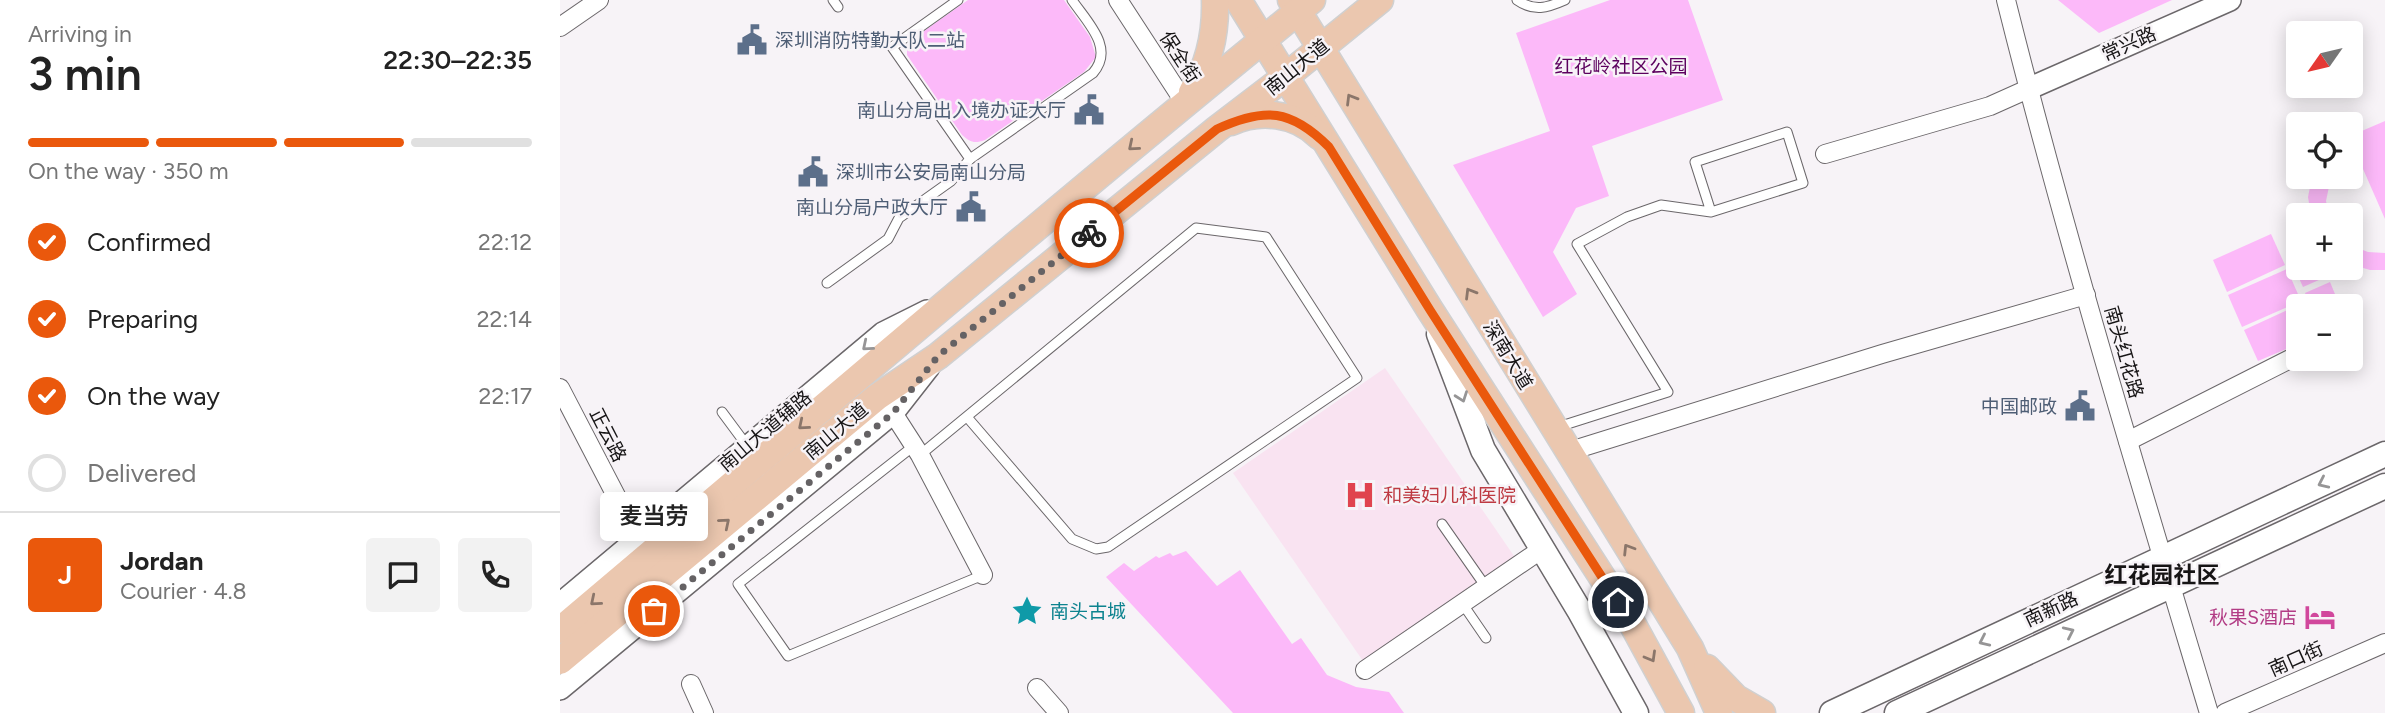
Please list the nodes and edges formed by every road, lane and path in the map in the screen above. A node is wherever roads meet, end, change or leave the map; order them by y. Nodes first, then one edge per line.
1 (599, 0) edge
2 (958, 0) edge
3 (1072, 0) edge
4 (1118, 0) edge
5 (1215, 0) edge
6 (1238, 0) edge
7 (1380, 0) edge
8 (1517, 0) edge
9 (1565, 0) edge
10 (2006, 0) edge
11 (2230, 0) edge
12 (1300, 4) edge
13 (560, 27) edge
14 (1263, 39) junction
15 (1321, 48) junction
16 (1285, 77) junction
17 (2028, 89) junction
18 (1185, 103) junction
19 (1217, 129) junction
20 (1329, 147) junction
21 (1825, 154) dead end
22 (970, 159) junction
23 (1711, 212) junction
24 (827, 283) dead end
25 (2086, 295) junction
26 (1430, 310) junction
27 (938, 356) junction
28 (2286, 361) edge
29 (560, 388) edge
30 (722, 412) dead end
31 (893, 413) junction
32 (967, 417) junction
33 (1553, 428) junction
34 (2128, 440) junction
35 (918, 450) junction
36 (1567, 452) junction
37 (2385, 454) edge
38 (761, 463) junction
39 (2385, 486) edge
40 (1442, 524) dead end
41 (638, 538) junction
42 (1542, 549) junction
43 (2162, 557) junction
44 (983, 575) joint
45 (2170, 584) junction
46 (1486, 587) junction
47 (1462, 603) junction
48 (560, 604) edge
49 (560, 630) edge
50 (1486, 638) dead end
51 (2385, 643) edge
52 (1690, 648) junction
53 (560, 661) edge
54 (1365, 670) dead end
55 (691, 684) dead end
56 (1037, 688) dead end
57 (560, 689) edge
58 (704, 713) edge
59 (1059, 713) edge
60 (1636, 713) edge
61 (1681, 713) edge
62 (1719, 713) edge
63 (1762, 713) edge
64 (1832, 713) edge
65 (1897, 713) edge
66 (2209, 713) edge
67 (2225, 713) edge

1 - 13 street
2 - 22 lane
3 - 22 lane
4 - 18 street, 保全街
5 - 18 main road
6 - 14 main road, 深南大道
7 - 15 main road, 南山大道
8 - 9 lane
10 - 17 street, 南头红花路
11 - 17 street, 常兴路
12 - 14 main road, 南山大道
12 - 15 main road, 深南大道
14 - 16 main road, 深南大道
14 - 18 main road, 南山大道
15 - 16 main road, 南山大道
33 -> 15 main road, 深南大道
16 - 19 main road, 南山大道
16 - 20 main road, 深南大道
17 - 21 street
17 - 25 street, 南头红花路
18 -> 38 main road, 南山大道
19 - 20 main road
19 - 27 main road, 南山大道
20 - 26 main road, 深南大道
22 - 24 lane
23 - 23 lane
23 - 33 lane
25 - 34 street, 南头红花路
25 - 36 street
26 -> 42 main road
26 -> 61 main road, 深南大道
27 - 31 street
27 - 38 main road, 南山大道
28 - 34 street
29 - 41 street, 正云路
30 - 38 lane
31 - 35 street
31 - 57 street
32 - 32 lane
32 - 35 lane
33 - 36 main road, 深南大道
34 - 43 street, 南头红花路
35 - 44 street
35 - 44 lane
52 -> 36 main road, 深南大道
37 -> 43 main road, 南新路
38 - 41 street, 南山大道辅路
38 -> 49 main road, 南山大道
53 -> 38 main road, 南山大道
39 - 45 main road, 南新路
40 - 46 lane
41 - 48 street, 南山大道辅路
42 - 46 street
42 - 60 main road
43 - 45 street, 南头红花路
43 -> 64 main road, 南新路
65 -> 45 main road, 南新路
45 - 66 street, 南头红花路
46 - 47 street
47 - 50 lane
47 - 54 street
51 - 67 street, 南口街
52 - 62 main road, 深南大道
52 - 63 main road
55 - 58 street
56 - 59 street

